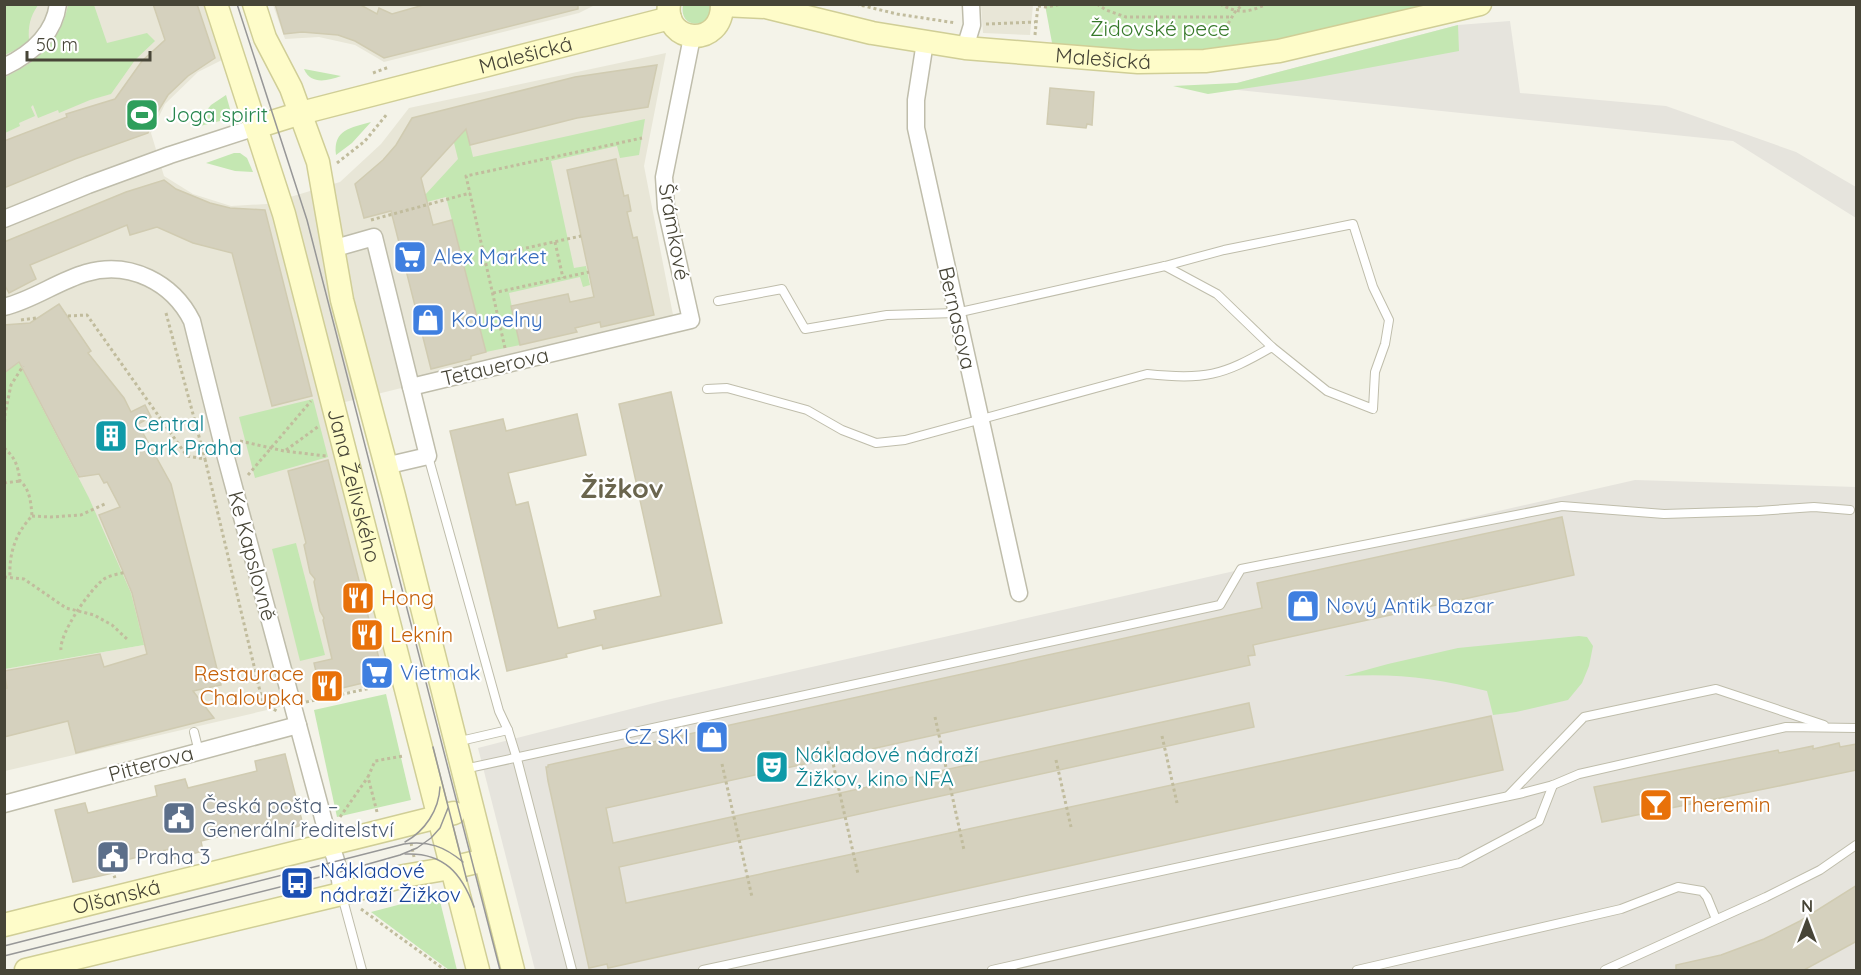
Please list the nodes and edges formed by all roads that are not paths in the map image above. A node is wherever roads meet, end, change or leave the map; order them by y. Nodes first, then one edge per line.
1 (58, 4) edge
2 (216, 4) edge
3 (971, 4) edge
4 (1480, 4) edge
5 (722, 5) edge
6 (252, 8) edge
7 (669, 11) edge
8 (692, 37) junction
9 (925, 42) junction
10 (965, 48) junction
11 (4, 67) edge
12 (301, 112) junction
13 (256, 127) junction
14 (4, 219) edge
15 (332, 249) junction
16 (1166, 266) junction
17 (718, 301) dead end
18 (4, 308) edge
19 (956, 313) junction
20 (691, 320) joint
21 (1272, 346) junction
22 (411, 387) junction
23 (707, 389) dead end
24 (980, 421) junction
25 (428, 456) junction
26 (385, 466) junction
27 (1850, 510) dead end
28 (1019, 593) dead end
29 (298, 725) junction
30 (1833, 728) junction
31 (1857, 728) edge
32 (508, 730) junction
33 (194, 732) dead end
34 (455, 742) junction
35 (199, 752) junction
36 (517, 759) junction
37 (461, 770) junction
38 (1552, 785) junction
39 (1508, 796) junction
40 (4, 804) edge
41 (471, 810) junction
42 (439, 816) junction
43 (330, 844) junction
44 (1857, 845) edge
45 (485, 860) junction
46 (452, 868) junction
47 (341, 894) junction
48 (1716, 919) junction
49 (4, 925) edge
50 (26, 970) edge
51 (362, 970) edge
52 (478, 970) edge
53 (513, 970) edge
54 (572, 970) edge
55 (703, 970) edge
56 (992, 970) edge
57 (1357, 970) edge
58 (1605, 970) edge

1 - 11 street
2 - 13 street, Jana Želivského
3 - 10 street
4 - 10 street, Malešická
5 - 8 street
5 - 9 street, Malešická
6 - 12 street, Jana Želivského
7 - 8 street
7 - 12 street, Malešická
8 - 20 street, Šrámkové
9 - 10 street, Malešická
9 - 19 street, Bernasova
12 - 13 street, Malešická
12 - 15 street, Jana Želivského
13 - 14 street
13 - 42 street, Jana Želivského
15 - 22 street
15 - 26 street, Jana Želivského
16 - 19 lane
16 - 21 lane
16 - 21 lane
17 - 19 lane
18 - 29 street, Ke Kapslovně
19 - 24 street, Bernasova
20 - 22 street, Tetauerova
21 - 24 lane
22 - 25 street, Tetauerova
23 - 24 lane
24 - 28 street, Bernasova
25 - 26 street
25 - 32 lane
26 - 34 street, Jana Želivského
27 - 36 lane
29 - 35 street, Pitterova
29 - 43 street, Ke Kapslovně
30 - 31 lane
30 - 38 lane
30 - 39 lane
32 - 34 lane
32 - 36 lane
33 - 35 lane
34 - 37 street, Jana Želivského
35 - 40 street, Pitterova
36 - 37 lane
36 - 54 lane
37 - 41 street, Jana Želivského
38 - 39 lane
38 - 56 lane
39 - 55 lane
41 - 42 street, Olšanská
41 - 45 street, Jana Želivského
42 - 43 street, Olšanská
42 - 46 street, Jana Želivského
43 - 47 street, Ke Kapslovně
43 - 49 street, Olšanská
44 - 48 lane
45 - 46 street
45 - 53 street, Jana Želivského
46 - 47 street
46 - 52 street, Jana Želivského
47 - 50 street
47 - 51 lane
48 - 57 lane
48 - 58 lane

